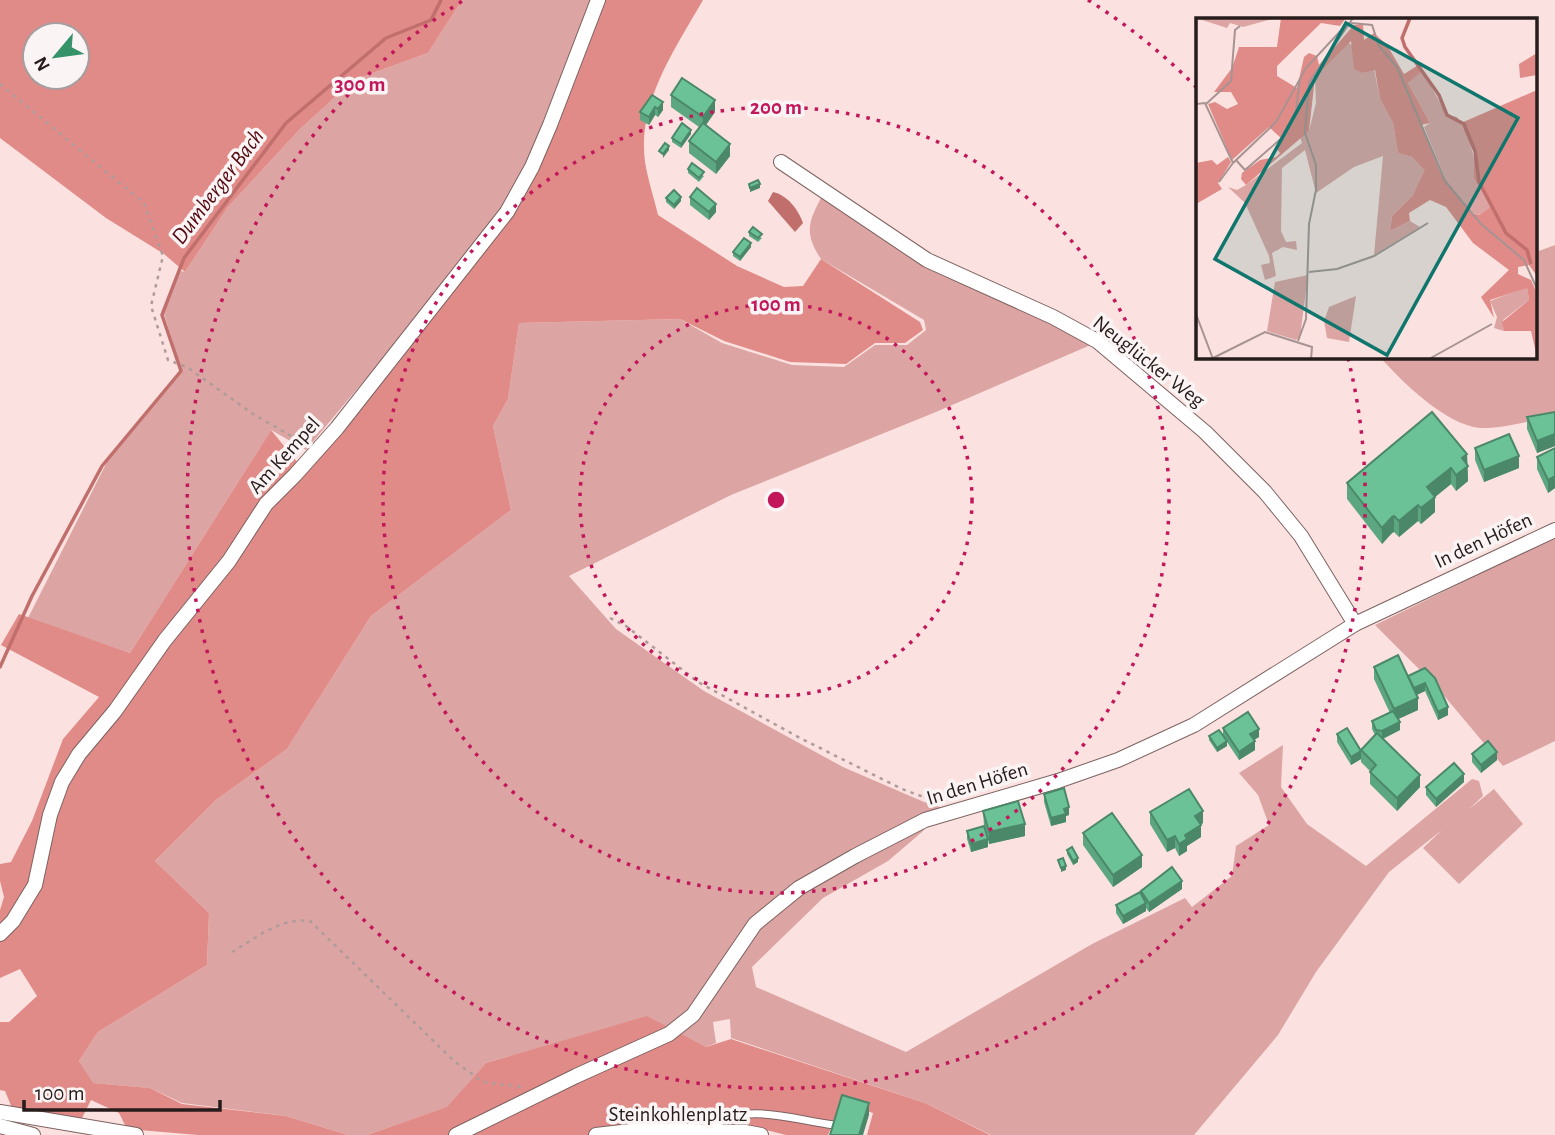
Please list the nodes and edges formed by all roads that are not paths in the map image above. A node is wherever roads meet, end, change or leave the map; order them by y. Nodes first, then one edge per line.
1 (598, 0) edge
2 (781, 162) dead end
3 (1555, 530) edge
4 (1355, 624) junction
5 (0, 934) edge
6 (0, 1112) edge
7 (834, 1125) edge
8 (0, 1126) edge
9 (704, 1132) junction
10 (33, 1135) edge
11 (136, 1135) edge
12 (456, 1135) edge
13 (596, 1135) edge
14 (761, 1135) edge

1 - 5 street, Am Kempel
2 - 4 street, Neuglücker Weg
3 - 4 street, In den Höfen
4 - 12 street, In den Höfen
6 - 11 street
7 - 9 lane
8 - 10 street
9 - 13 street, Steinkohlenplatz
9 - 14 street, Steinkohlenplatz

